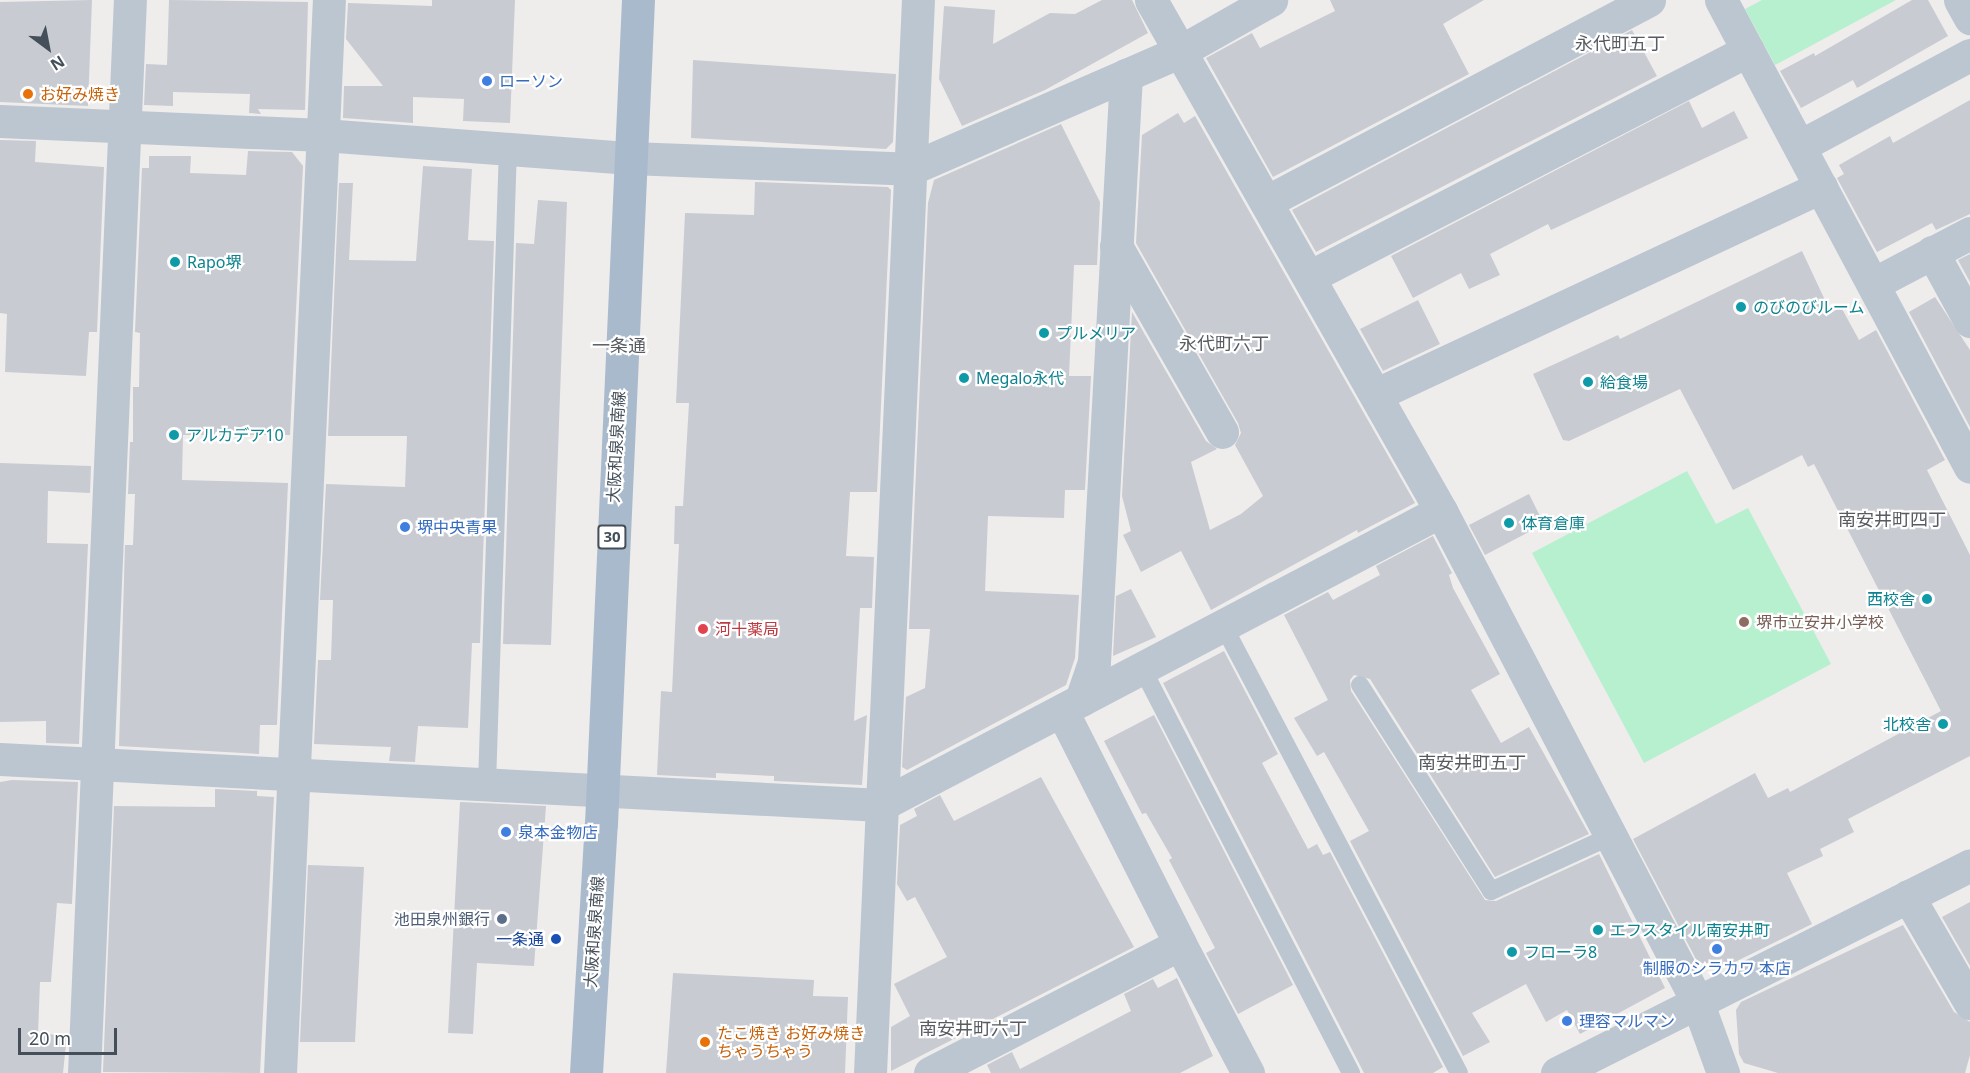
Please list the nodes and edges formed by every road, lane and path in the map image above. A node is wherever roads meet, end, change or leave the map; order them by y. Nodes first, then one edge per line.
1 (130, 0) edge
2 (329, 0) edge
3 (638, 0) edge
4 (918, 0) edge
5 (1151, 0) edge
6 (1271, 0) edge
7 (1649, 0) edge
8 (1721, 0) edge
9 (1960, 0) edge
10 (1970, 18) edge
11 (1748, 50) junction
12 (1179, 52) junction
13 (1970, 55) edge
14 (1126, 75) junction
15 (0, 121) edge
16 (124, 128) junction
17 (323, 135) junction
18 (1800, 146) junction
19 (508, 148) junction
20 (630, 158) junction
21 (910, 169) junction
22 (1821, 187) junction
23 (1266, 202) junction
24 (1970, 233) edge
25 (1116, 246) junction
26 (1932, 252) junction
27 (1309, 277) junction
28 (1873, 284) junction
29 (1970, 321) edge
30 (1377, 394) junction
31 (1222, 432) dead end
32 (1970, 467) edge
33 (1441, 511) junction
34 (1224, 625) junction
35 (1142, 668) junction
36 (1360, 685) dead end
37 (1071, 705) junction
38 (0, 759) edge
39 (98, 764) junction
40 (292, 773) junction
41 (487, 784) junction
42 (602, 790) junction
43 (881, 806) junction
44 (1611, 836) junction
45 (1970, 865) edge
46 (1908, 896) junction
47 (1180, 944) junction
48 (1697, 1001) junction
49 (1970, 1003) edge
50 (84, 1073) edge
51 (280, 1073) edge
52 (586, 1073) edge
53 (870, 1073) edge
54 (930, 1073) edge
55 (1248, 1073) edge
56 (1351, 1073) edge
57 (1459, 1073) edge
58 (1557, 1073) edge
59 (1723, 1073) edge

1 - 16 street
2 - 17 street
3 - 20 main road, 大阪和泉泉南線 / 30
4 - 21 street
5 - 12 street
6 - 12 street
7 - 23 street
8 - 11 street
9 - 10 street
11 - 18 street
11 - 27 street
12 - 14 street
12 - 23 street
13 - 18 street
14 - 21 street
14 - 25 street
15 - 16 street
16 - 17 street
16 - 39 street
17 - 19 street
17 - 40 street
18 - 22 street
19 - 20 street
19 - 41 lane
20 - 21 street
20 - 42 main road, 大阪和泉泉南線 / 30
21 - 43 street
22 - 28 street
22 - 30 street
23 - 27 street
24 - 26 street
25 - 31 street
25 - 37 street
26 - 28 street
26 - 29 street
27 - 30 street
28 - 32 street
30 - 33 street
33 - 34 street
33 - 44 street
34 - 35 street
34 - 57 lane
35 - 37 street
35 - 56 lane
36 - 44 lane
37 - 43 street
37 - 47 street
38 - 39 street
39 - 40 street
39 - 50 street
40 - 41 street
40 - 51 street
41 - 42 street
42 - 43 street
42 - 52 main road, 大阪和泉泉南線 / 30
43 - 53 street
44 - 48 street
45 - 46 street
46 - 48 street
46 - 49 street
47 - 54 street
47 - 55 street
48 - 58 street
48 - 59 street

